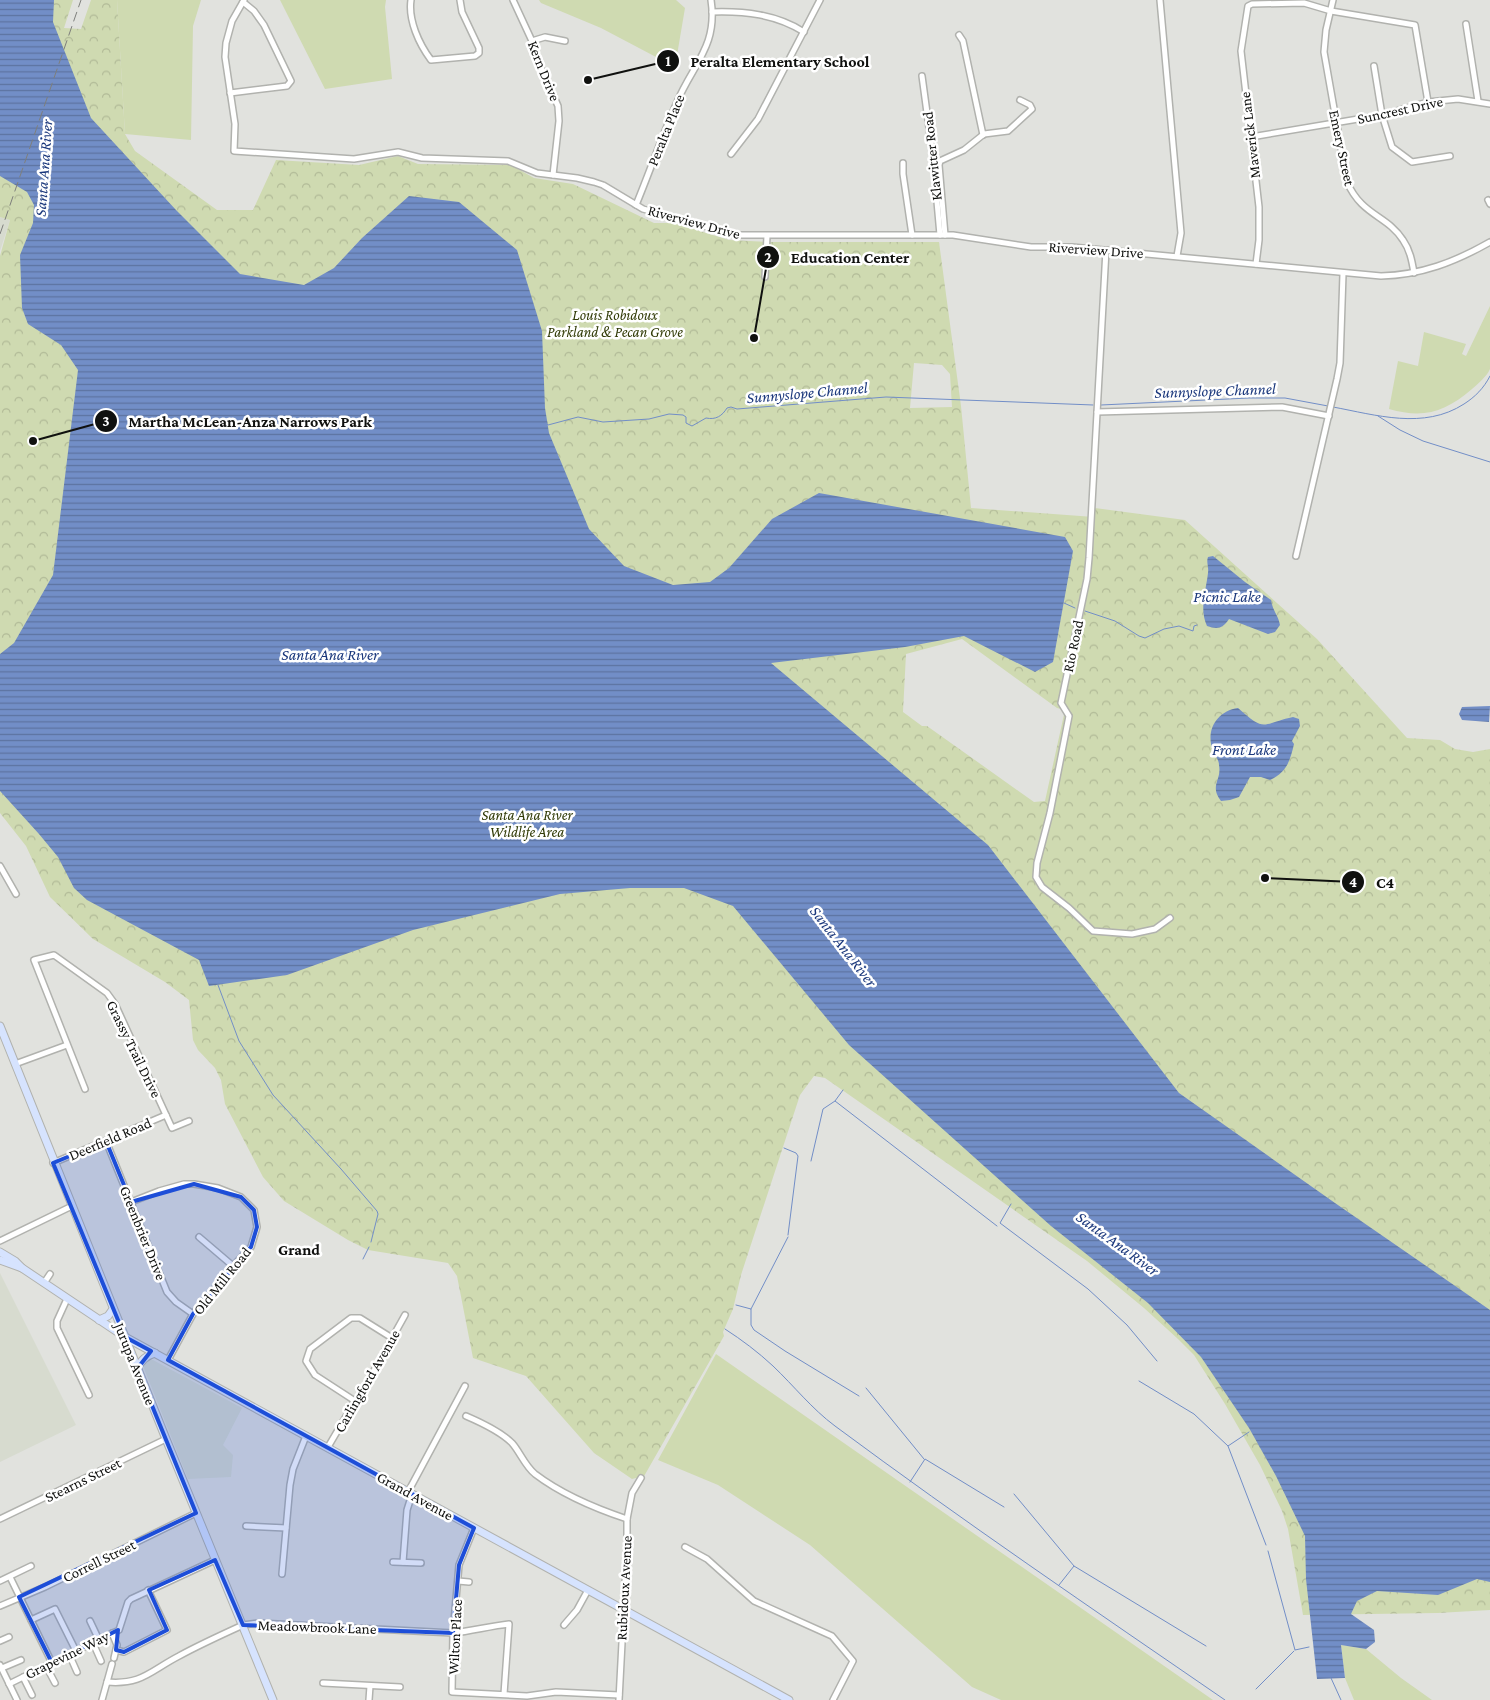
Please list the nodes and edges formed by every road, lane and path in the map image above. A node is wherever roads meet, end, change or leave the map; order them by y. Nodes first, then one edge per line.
1 (411, 0) edge
2 (460, 0) edge
3 (512, 0) edge
4 (711, 0) edge
5 (820, 0) edge
6 (1160, 0) edge
7 (1333, 0) edge
8 (244, 1) edge
9 (1331, 11) junction
10 (712, 12) junction
11 (1466, 24) dead end
12 (804, 32) junction
13 (959, 35) dead end
14 (532, 40) junction
15 (565, 41) dead end
16 (1374, 66) dead end
17 (922, 76) dead end
18 (230, 93) junction
19 (1020, 100) dead end
20 (1478, 101) junction
21 (1428, 102) junction
22 (1490, 104) edge
23 (1382, 115) junction
24 (1336, 122) junction
25 (983, 135) junction
26 (1251, 137) junction
27 (731, 154) dead end
28 (1450, 156) dead end
29 (904, 163) dead end
30 (936, 164) junction
31 (554, 175) junction
32 (636, 205) junction
33 (912, 235) junction
34 (943, 235) junction
35 (767, 236) junction
36 (1490, 242) edge
37 (1106, 250) junction
38 (1177, 256) junction
39 (1256, 264) junction
40 (1414, 273) junction
41 (1343, 274) junction
42 (765, 277) dead end
43 (1098, 407) junction
44 (1330, 413) junction
45 (1296, 556) dead end
46 (0, 866) edge
47 (16, 894) dead end
48 (1170, 918) dead end
49 (0, 1026) edge
50 (68, 1045) junction
51 (15, 1064) junction
52 (85, 1090) dead end
53 (166, 1115) junction
54 (189, 1121) dead end
55 (172, 1128) joint
56 (106, 1142) junction
57 (54, 1163) junction
58 (132, 1202) junction
59 (72, 1206) junction
60 (198, 1237) dead end
61 (0, 1240) edge
62 (0, 1252) edge
63 (0, 1260) edge
64 (233, 1266) junction
65 (22, 1268) junction
66 (50, 1274) dead end
67 (44, 1284) junction
68 (67, 1299) junction
69 (113, 1309) junction
70 (194, 1314) junction
71 (406, 1315) dead end
72 (99, 1320) junction
73 (125, 1337) junction
74 (392, 1338) junction
75 (155, 1353) junction
76 (168, 1360) junction
77 (137, 1369) junction
78 (465, 1386) dead end
79 (89, 1395) dead end
80 (355, 1402) junction
81 (466, 1416) dead end
82 (306, 1436) junction
83 (166, 1439) junction
84 (328, 1448) junction
85 (641, 1478) dead end
86 (410, 1493) junction
87 (196, 1513) junction
88 (627, 1519) junction
89 (0, 1520) edge
90 (246, 1526) dead end
91 (286, 1528) junction
92 (474, 1528) junction
93 (685, 1547) dead end
94 (216, 1560) junction
95 (393, 1562) dead end
96 (403, 1562) junction
97 (421, 1563) dead end
98 (30, 1566) dead end
99 (282, 1574) dead end
100 (10, 1577) junction
101 (0, 1581) edge
102 (458, 1581) junction
103 (469, 1582) dead end
104 (148, 1590) junction
105 (588, 1590) junction
106 (20, 1596) junction
107 (0, 1606) edge
108 (624, 1610) junction
109 (31, 1620) junction
110 (90, 1621) dead end
111 (243, 1625) junction
112 (564, 1625) dead end
113 (112, 1633) junction
114 (453, 1633) junction
115 (9, 1637) dead end
116 (99, 1640) junction
117 (0, 1641) edge
118 (92, 1643) junction
119 (116, 1650) junction
120 (76, 1651) junction
121 (69, 1654) junction
122 (21, 1660) dead end
123 (101, 1660) dead end
124 (52, 1663) junction
125 (46, 1666) junction
126 (1, 1667) edge
127 (77, 1672) dead end
128 (2, 1676) edge
129 (23, 1677) junction
130 (107, 1682) junction
131 (55, 1683) dead end
132 (323, 1683) dead end
133 (9, 1684) junction
134 (370, 1686) junction
135 (400, 1687) dead end
136 (504, 1694) junction
137 (32, 1695) dead end
138 (619, 1697) edge
139 (17, 1700) edge
140 (102, 1700) edge
141 (273, 1700) edge
142 (369, 1700) edge
143 (789, 1700) edge
144 (833, 1700) edge

1 - 2 street
3 - 14 street, Kern Drive
4 - 10 street, Peralta Place
5 - 12 street
6 - 38 street
7 - 9 street, Emery Street
8 - 18 street
8 - 18 street
9 - 21 street
9 - 24 street, Emery Street
9 - 26 street, Maverick Lane
10 - 12 street
10 - 32 street, Peralta Place
11 - 20 street
12 - 27 street
13 - 25 street
14 - 15 street
14 - 31 street, Kern Drive
16 - 23 street
17 - 30 street, Klawitter Road
18 - 31 street, Riverview Drive
19 - 25 street
20 - 21 street, Suncrest Drive
20 - 22 street, Suncrest Drive
21 - 23 street, Suncrest Drive
23 - 24 street, Suncrest Drive
23 - 28 street
24 - 26 street, Suncrest Drive
24 - 40 street, Emery Street
25 - 30 street
26 - 39 street, Maverick Lane
29 - 33 street
30 - 34 street, Klawitter Road
31 - 32 street, Riverview Drive
32 - 35 street, Riverview Drive
33 - 34 street, Riverview Drive
33 - 35 street, Riverview Drive
34 - 37 street, Riverview Drive
35 - 42 street
36 - 40 street, Riverview Drive
37 - 38 street, Riverview Drive
37 - 43 street, Rio Road
38 - 39 street, Riverview Drive
39 - 41 street, Riverview Drive
40 - 41 street, Riverview Drive
41 - 44 street
43 - 44 street
43 - 48 street, Rio Road
44 - 45 street
46 - 47 street
49 - 51 main road, Jurupa Avenue
50 - 51 street
50 - 52 street
50 - 53 street, Grassy Trail Drive
51 - 57 main road, Jurupa Avenue
53 - 55 street, Grassy Trail Drive
53 - 56 street, Deerfield Road
54 - 55 street, Deerfield Road
56 - 57 street, Deerfield Road
56 - 58 street, Greenbrier Drive
57 - 59 main road, Jurupa Avenue
58 - 64 street, Old Mill Road
58 - 70 street, Greenbrier Drive
59 - 61 street
59 - 69 main road, Jurupa Avenue
60 - 64 street
62 - 65 main road, Grand Avenue
63 - 65 main road, Grand Avenue
64 - 70 street, Old Mill Road
65 - 67 main road, Grand Avenue
66 - 67 street
67 - 68 main road, Grand Avenue
68 - 72 main road, Grand Avenue
68 - 79 street
69 - 72 main road
69 - 73 main road, Jurupa Avenue
70 - 76 street, Old Mill Road
71 - 74 street, Carlingford Avenue
72 - 73 main road, Grand Avenue
73 - 75 main road, Grand Avenue
73 - 77 main road, Jurupa Avenue
74 - 80 street, Carlingford Avenue
74 - 80 street
75 - 76 main road, Grand Avenue
75 - 77 main road
76 - 82 main road, Grand Avenue
77 - 83 main road, Jurupa Avenue
78 - 86 street
80 - 84 street, Carlingford Avenue
81 - 88 street
82 - 84 main road, Grand Avenue
82 - 91 street
83 - 87 main road, Jurupa Avenue
83 - 89 street, Stearns Street
84 - 86 main road, Grand Avenue
85 - 88 street, Rubidoux Avenue
86 - 92 main road, Grand Avenue
86 - 96 street
87 - 94 main road, Jurupa Avenue
87 - 106 street, Correll Street
88 - 108 street, Rubidoux Avenue
90 - 91 street
91 - 99 street
92 - 102 street, Wilton Place
92 - 105 main road, Grand Avenue
93 - 144 street
94 - 104 street, Grapevine Way
94 - 111 main road, Jurupa Avenue
95 - 96 street
96 - 97 street
98 - 100 street
100 - 101 street
100 - 106 street
102 - 103 street, Wilton Place
102 - 114 street, Wilton Place
104 - 113 street, Grapevine Way
104 - 119 street
105 - 108 main road, Grand Avenue
105 - 112 street
106 - 107 street, Correll Street
106 - 109 street
108 - 138 street, Rubidoux Avenue
108 - 143 main road, Grand Avenue
109 - 120 street
109 - 124 street
110 - 116 street
111 - 114 street, Meadowbrook Lane
111 - 130 street, Meadowbrook Lane
111 - 141 main road, Jurupa Avenue
113 - 116 street, Grapevine Way
113 - 119 street
114 - 136 street, Wilton Place
114 - 136 street, Meadowbrook Lane
115 - 117 street
116 - 118 street, Grapevine Way
118 - 120 street, Grapevine Way
118 - 123 street
119 - 130 street
120 - 121 street, Grapevine Way
121 - 124 street, Grapevine Way
121 - 127 street
122 - 126 street
124 - 125 street, Grapevine Way
125 - 129 street, Grapevine Way
125 - 131 street
126 - 128 street
128 - 133 street
129 - 133 street, Grapevine Way
129 - 137 street
130 - 140 street
132 - 134 street
133 - 139 street
134 - 135 street
134 - 142 street
136 - 138 street

